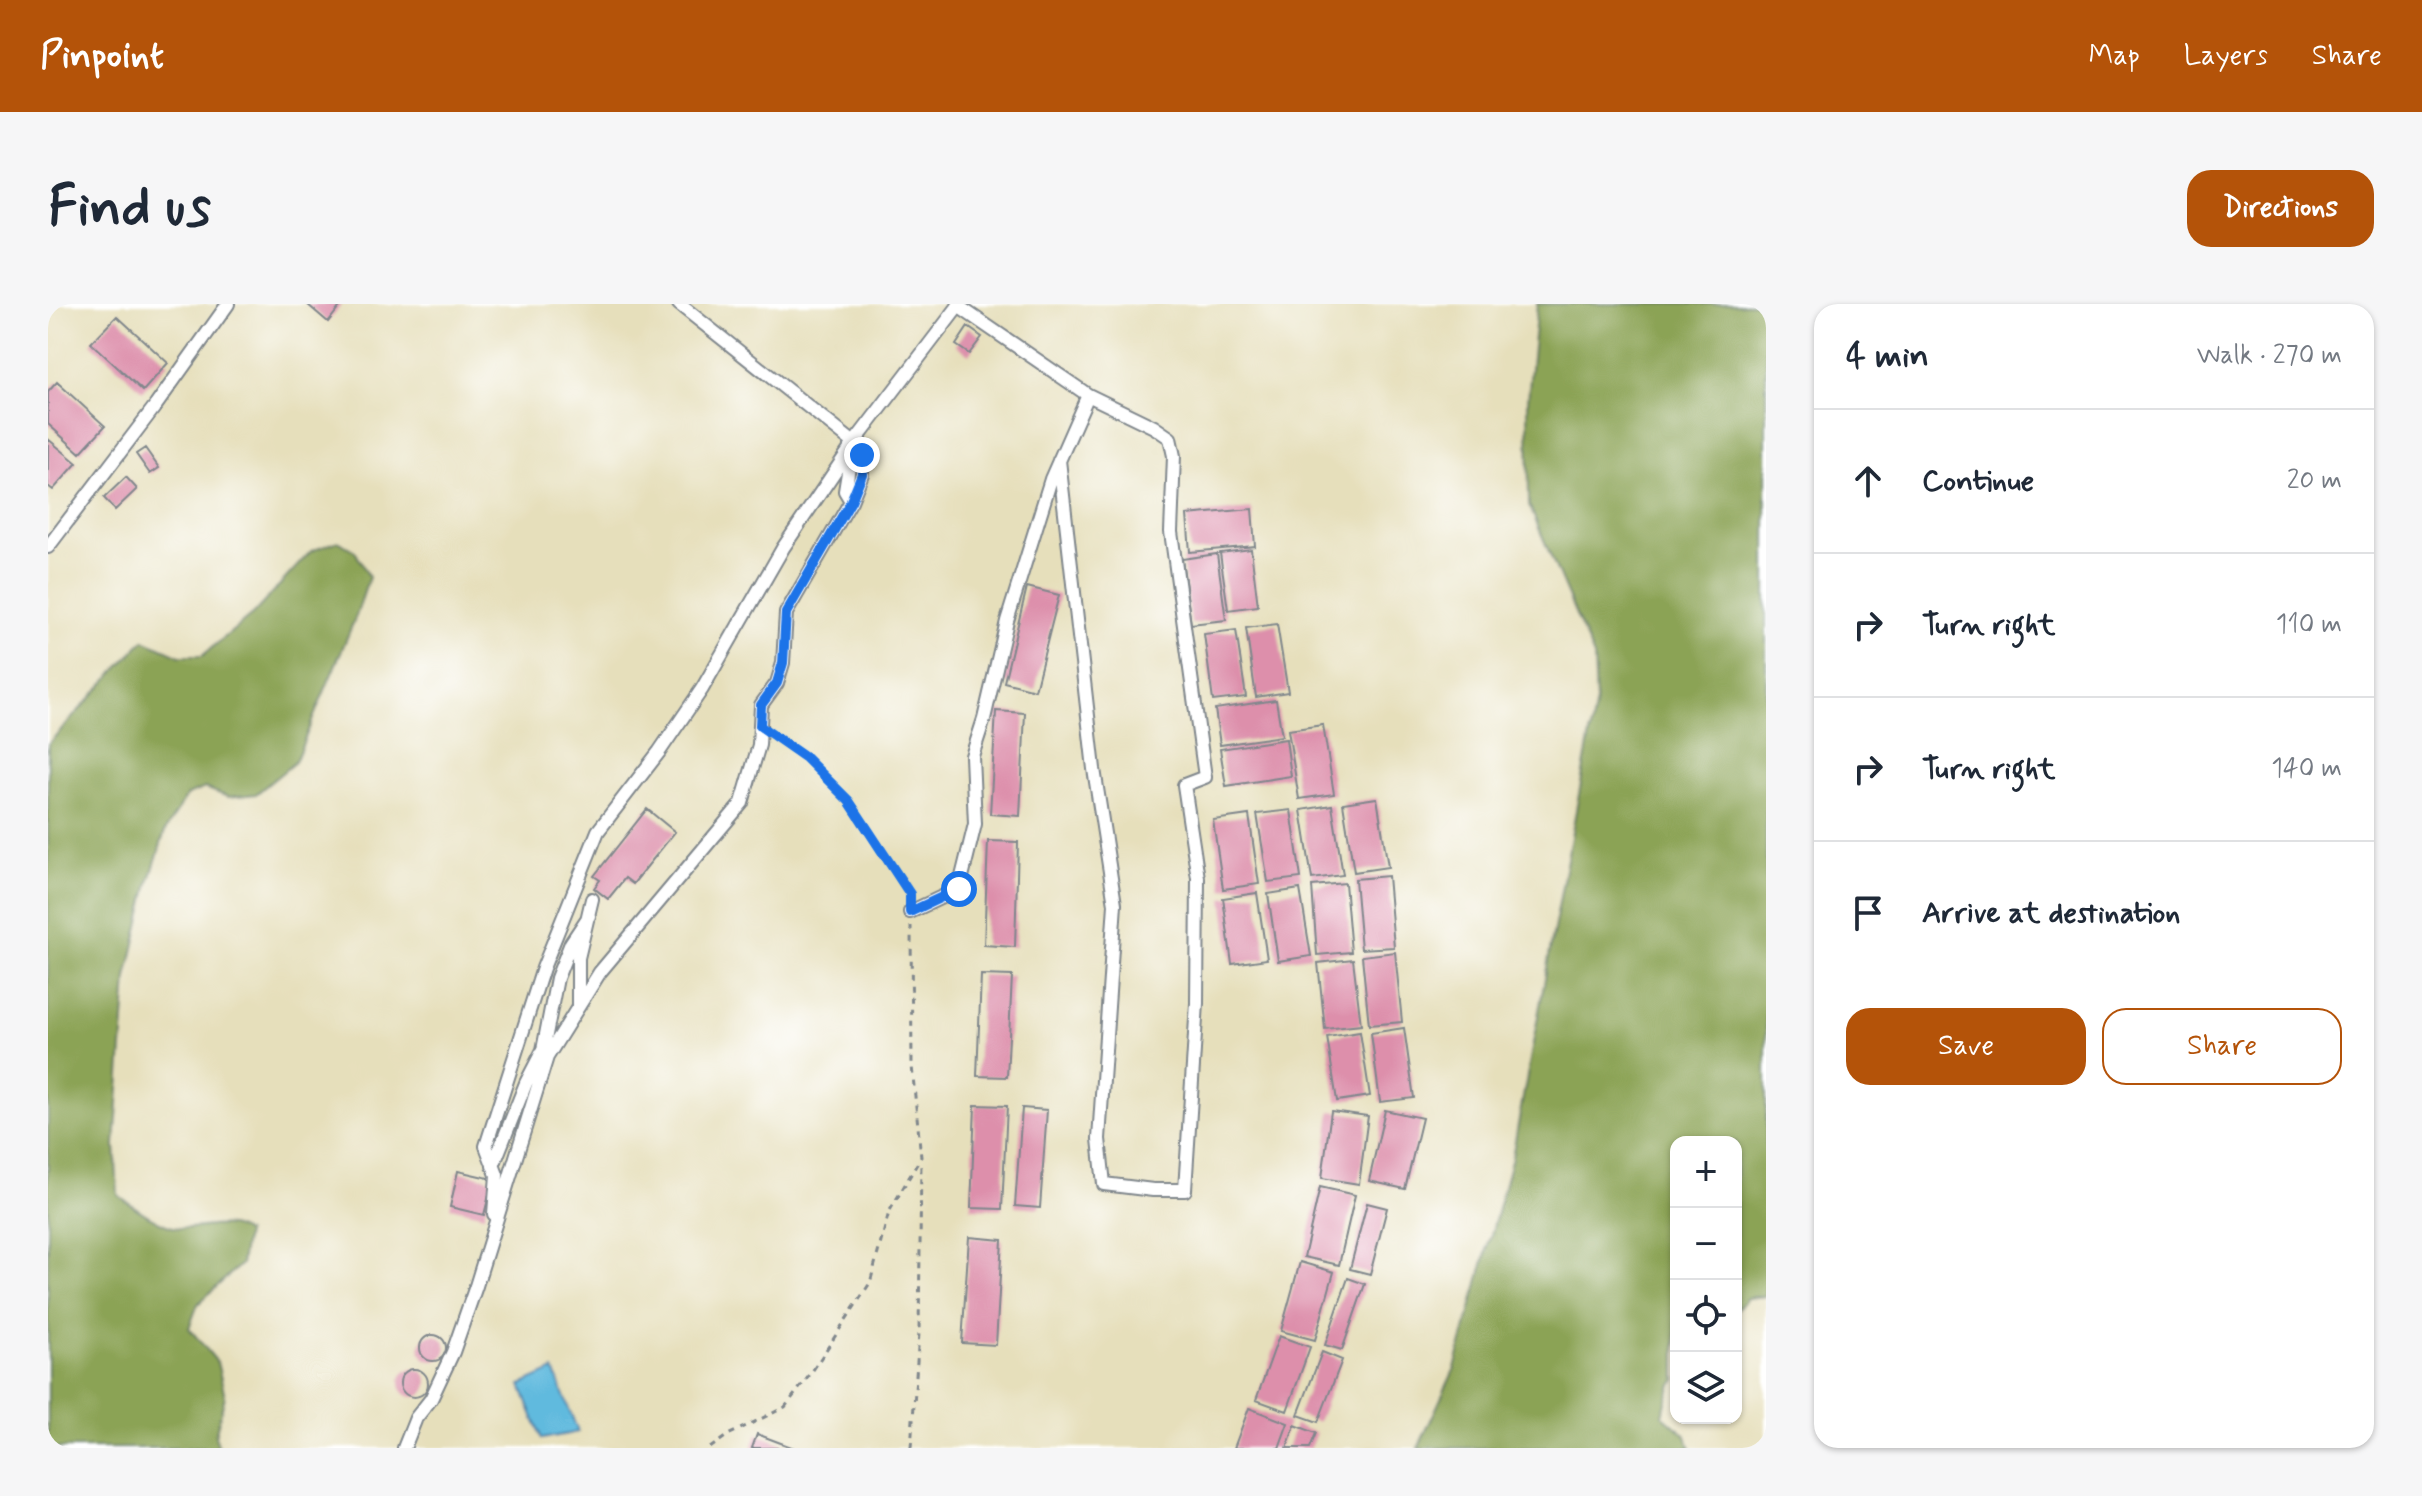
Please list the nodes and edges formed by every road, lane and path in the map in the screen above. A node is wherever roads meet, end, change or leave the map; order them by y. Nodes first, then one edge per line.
1 (228, 304) edge
2 (679, 304) edge
3 (959, 305) edge
4 (1088, 395) junction
5 (854, 443) junction
6 (1059, 460) junction
7 (48, 547) edge
8 (760, 726) junction
9 (592, 899) dead end
10 (910, 912) junction
11 (589, 916) junction
12 (578, 1007) junction
13 (921, 1157) junction
14 (493, 1166) junction
15 (494, 1231) junction
16 (404, 1448) edge
17 (710, 1448) edge
18 (911, 1448) edge

1 - 7 street
2 - 5 street
3 - 4 street
3 - 5 street
4 - 6 street
4 - 6 street
5 - 8 street
5 - 14 street
6 - 10 street
8 - 10 path
8 - 12 street
9 - 11 street
10 - 13 path
11 - 12 street
11 - 14 street
12 - 15 street
13 - 17 path
13 - 18 path
14 - 15 street
15 - 16 street

